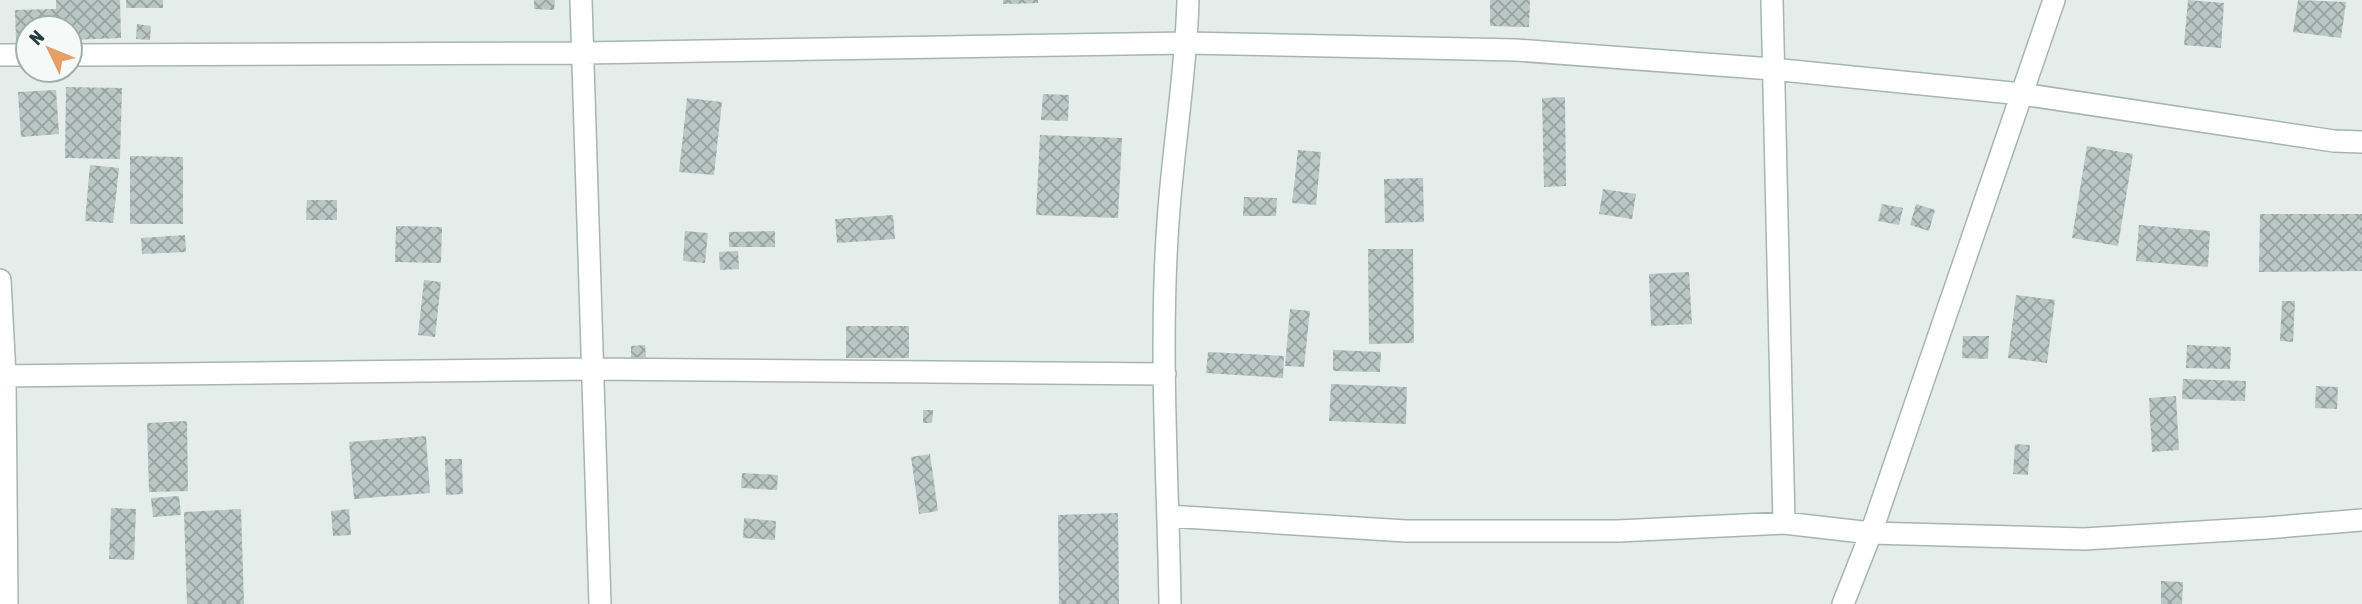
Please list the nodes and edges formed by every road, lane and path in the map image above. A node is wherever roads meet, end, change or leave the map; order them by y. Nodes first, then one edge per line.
1 (581, 0) edge
2 (1188, 0) edge
3 (1772, 0) edge
4 (2053, 0) edge
5 (1187, 43) junction
6 (584, 53) junction
7 (84, 55) edge
8 (1772, 69) junction
9 (2022, 94) junction
10 (2362, 142) edge
11 (0, 280) edge
12 (593, 369) junction
13 (1165, 374) junction
14 (2, 376) edge
15 (1168, 516) junction
16 (2362, 520) edge
17 (1784, 523) junction
18 (1871, 533) junction
19 (8, 604) edge
20 (600, 604) edge
21 (1170, 604) edge
22 (1843, 604) edge

1 - 6 street
2 - 5 street
3 - 8 street
4 - 9 street
5 - 6 street
5 - 8 street
5 - 13 street
6 - 7 street
6 - 12 street
8 - 9 street
8 - 17 street
9 - 10 street
9 - 18 street
11 - 14 street
12 - 13 street
12 - 14 street
12 - 20 street
13 - 15 street
14 - 19 street
15 - 17 street
15 - 21 street
16 - 18 street
17 - 18 street
18 - 22 street

